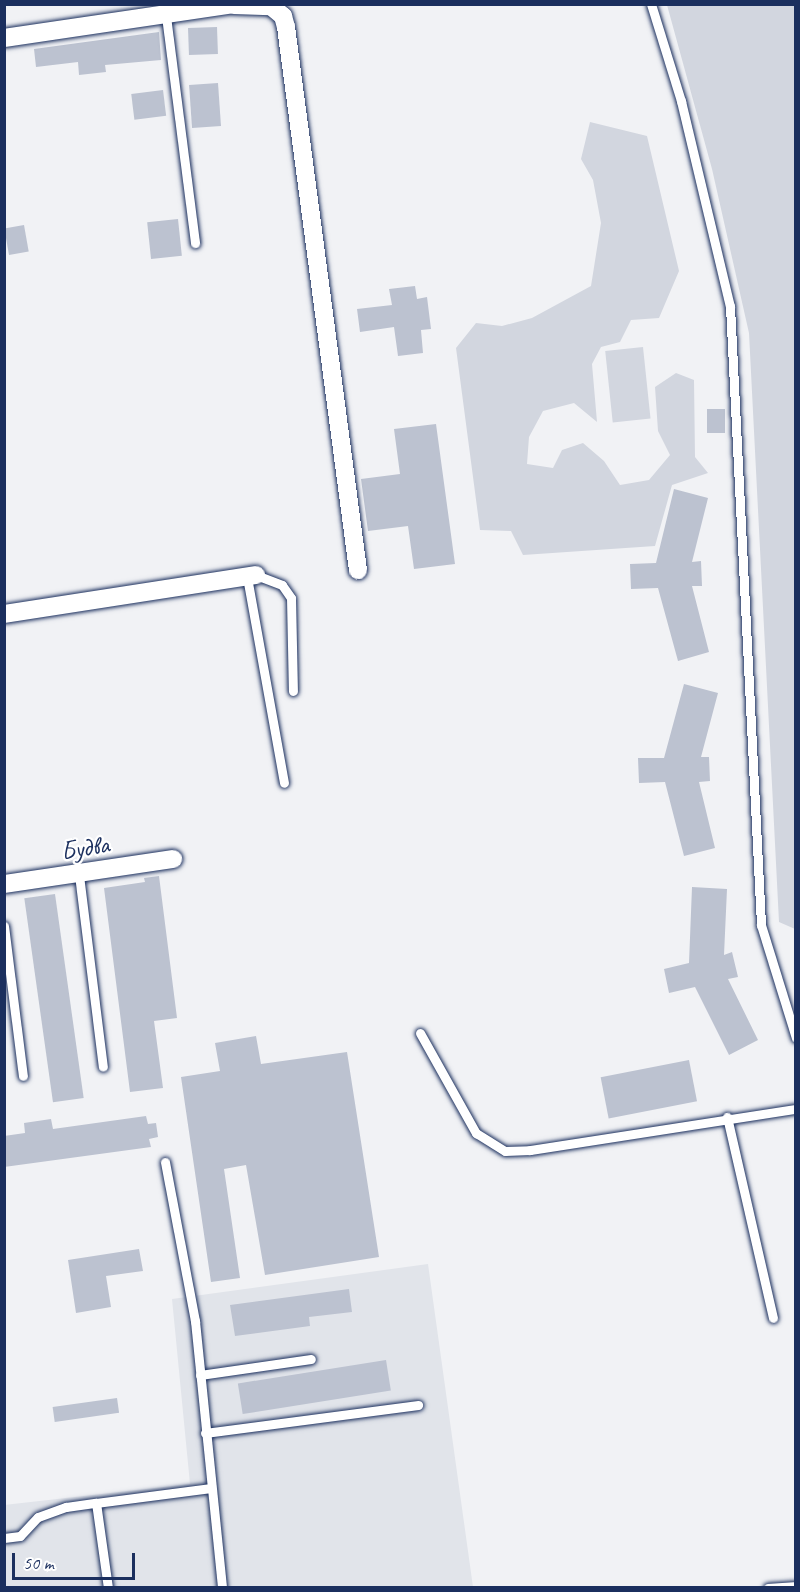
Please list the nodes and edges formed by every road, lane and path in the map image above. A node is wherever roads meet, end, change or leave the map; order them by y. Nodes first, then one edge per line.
1 (651, 4) edge
2 (234, 5) edge
3 (176, 12) edge
4 (4, 38) edge
5 (195, 243) dead end
6 (358, 570) dead end
7 (252, 576) junction
8 (4, 614) edge
9 (293, 691) dead end
10 (284, 783) dead end
11 (173, 859) dead end
12 (80, 875) junction
13 (4, 884) edge
14 (4, 926) edge
15 (420, 1034) dead end
16 (795, 1038) edge
17 (103, 1067) dead end
18 (23, 1076) dead end
19 (795, 1109) edge
20 (727, 1118) junction
21 (165, 1162) dead end
22 (773, 1318) dead end
23 (311, 1359) dead end
24 (200, 1375) junction
25 (418, 1405) dead end
26 (205, 1433) junction
27 (211, 1488) junction
28 (96, 1503) junction
29 (4, 1538) edge
30 (795, 1586) edge
31 (108, 1587) edge
32 (222, 1587) edge
33 (768, 1587) edge

1 - 16 lane
2 - 3 street
2 - 6 street
3 - 4 street
3 - 5 lane
7 - 8 street
7 - 9 lane
7 - 10 lane
11 - 12 street, Будва
12 - 13 street, Будва
12 - 17 lane
14 - 18 lane
15 - 20 lane
19 - 20 lane
20 - 22 lane
21 - 24 lane
23 - 24 lane
24 - 26 lane
25 - 26 lane
26 - 27 lane
27 - 28 lane
27 - 32 lane
28 - 29 lane
28 - 31 lane
30 - 33 lane

